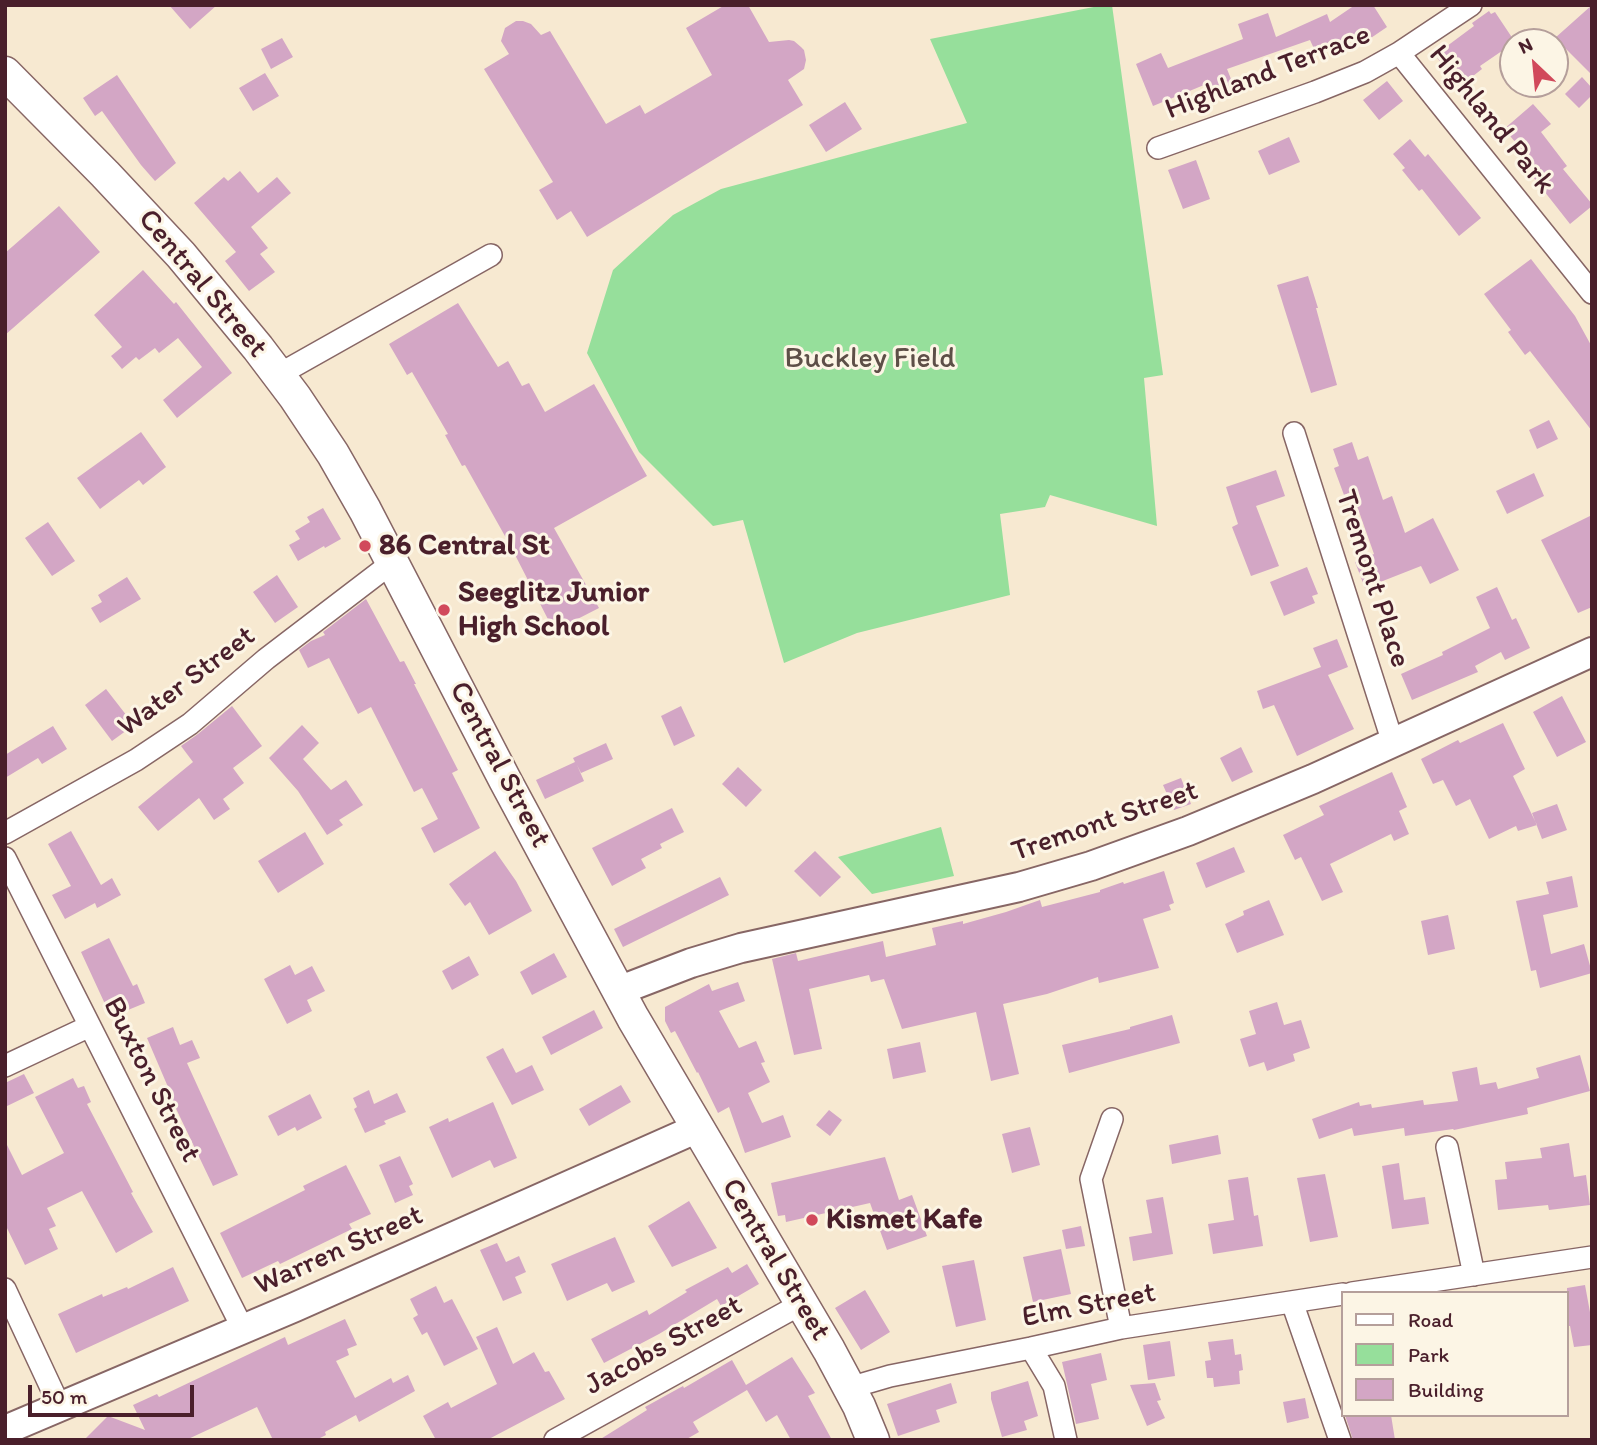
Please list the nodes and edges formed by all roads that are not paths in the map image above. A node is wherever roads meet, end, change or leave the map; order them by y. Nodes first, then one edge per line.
1 (1471, 5) edge
2 (1399, 53) junction
3 (5, 73) edge
4 (1158, 148) dead end
5 (491, 255) dead end
6 (1592, 293) edge
7 (278, 375) junction
8 (1294, 433) dead end
9 (393, 562) junction
10 (1592, 652) edge
11 (1393, 743) junction
12 (5, 833) edge
13 (5, 858) edge
14 (618, 990) junction
15 (90, 1026) junction
16 (5, 1066) edge
17 (1112, 1119) dead end
18 (698, 1128) junction
19 (1447, 1147) dead end
20 (1592, 1257) edge
21 (1474, 1275) junction
22 (5, 1289) edge
23 (1366, 1291) edge
24 (1342, 1294) edge
25 (1292, 1302) junction
26 (802, 1304) junction
27 (1121, 1328) junction
28 (243, 1329) junction
29 (1031, 1348) junction
30 (849, 1388) junction
31 (60, 1407) junction
32 (5, 1430) edge
33 (555, 1440) edge
34 (873, 1440) edge
35 (1066, 1440) edge
36 (1339, 1440) edge

1 - 2 street, Highland Park
2 - 4 street, Highland Terrace
2 - 6 street, Highland Park
3 - 7 main road, Central Street
5 - 7 street
7 - 9 main road, Central Street
8 - 11 street, Tremont Place
9 - 12 street, Water Street
9 - 14 main road, Central Street
10 - 11 street, Tremont Street
11 - 14 street, Tremont Street
13 - 15 street, Buxton Street
14 - 18 main road, Central Street
15 - 16 street
15 - 28 street, Buxton Street
17 - 27 street
18 - 26 main road, Central Street
18 - 28 street, Warren Street
19 - 21 street
20 - 21 street
21 - 23 street
22 - 31 street
24 - 25 street, Elm Street
25 - 27 street, Elm Street
25 - 36 street
26 - 30 main road, Central Street
26 - 33 street, Jacobs Street
27 - 29 street, Elm Street
28 - 31 street, Warren Street
29 - 30 street, Elm Street
29 - 35 street
30 - 34 main road, Central Street
31 - 32 street, Warren Street

